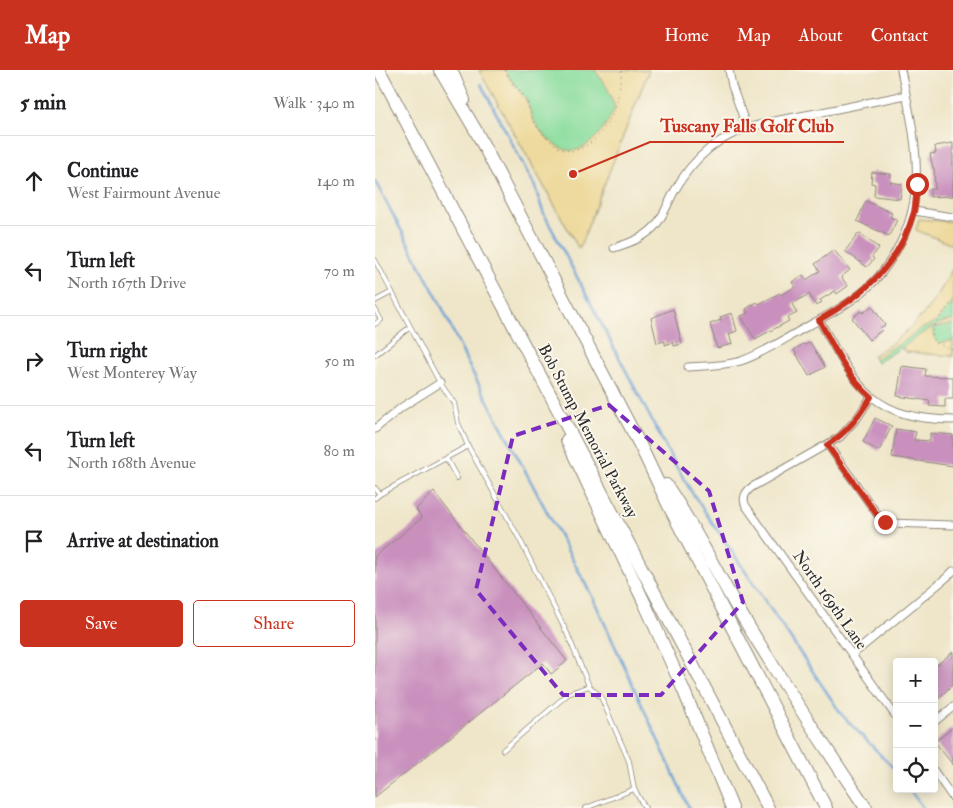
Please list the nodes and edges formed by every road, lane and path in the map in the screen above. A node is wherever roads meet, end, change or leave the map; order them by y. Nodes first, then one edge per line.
1 (379, 70) edge
2 (441, 70) edge
3 (451, 70) edge
4 (505, 70) edge
5 (622, 70) edge
6 (729, 70) edge
7 (901, 70) edge
8 (906, 95) junction
9 (747, 128) junction
10 (476, 131) junction
11 (914, 211) junction
12 (953, 217) edge
13 (614, 248) dead end
14 (375, 260) edge
15 (392, 292) junction
16 (375, 301) edge
17 (953, 301) edge
18 (375, 309) edge
19 (819, 320) junction
20 (375, 324) edge
21 (410, 327) junction
22 (953, 349) edge
23 (375, 355) edge
24 (688, 368) dead end
25 (440, 383) junction
26 (548, 394) junction
27 (871, 397) junction
28 (953, 420) edge
29 (375, 429) edge
30 (827, 445) junction
31 (468, 446) junction
32 (644, 454) junction
33 (447, 458) junction
34 (457, 478) dead end
35 (375, 488) edge
36 (380, 494) junction
37 (375, 498) edge
38 (953, 525) edge
39 (953, 571) edge
40 (852, 655) junction
41 (589, 686) junction
42 (953, 707) edge
43 (893, 712) edge
44 (938, 719) edge
45 (503, 750) dead end
46 (938, 777) edge
47 (634, 789) junction
48 (953, 798) edge
49 (586, 808) edge
50 (645, 808) edge
51 (732, 808) edge
52 (768, 808) edge
53 (826, 808) edge
54 (866, 808) edge

1 - 26 highway, Bob Stump Memorial Parkway
2 - 10 highway
3 - 10 highway
4 - 5 path
6 - 9 street
7 - 8 street
8 - 9 street
8 - 11 street
9 - 13 street
10 - 32 highway
11 - 12 street
11 - 19 street
14 - 15 lane
15 - 16 lane
15 - 21 lane
17 - 22 path
18 - 20 lane
19 - 24 street
19 - 27 street
21 - 23 lane
21 - 25 lane
25 - 29 street
25 - 31 lane
26 - 51 highway
26 - 52 highway, Bob Stump Memorial Parkway
27 - 28 street
27 - 30 street
30 - 38 street
30 - 40 street, North 169th Lane
31 - 33 lane
31 - 41 lane
32 - 53 highway
32 - 54 highway
33 - 34 lane
33 - 36 lane
35 - 36 lane
36 - 37 lane
39 - 40 street
40 - 43 street, North 169th Lane
41 - 45 lane
41 - 47 lane
42 - 44 street
46 - 48 street
47 - 49 lane
47 - 50 lane

